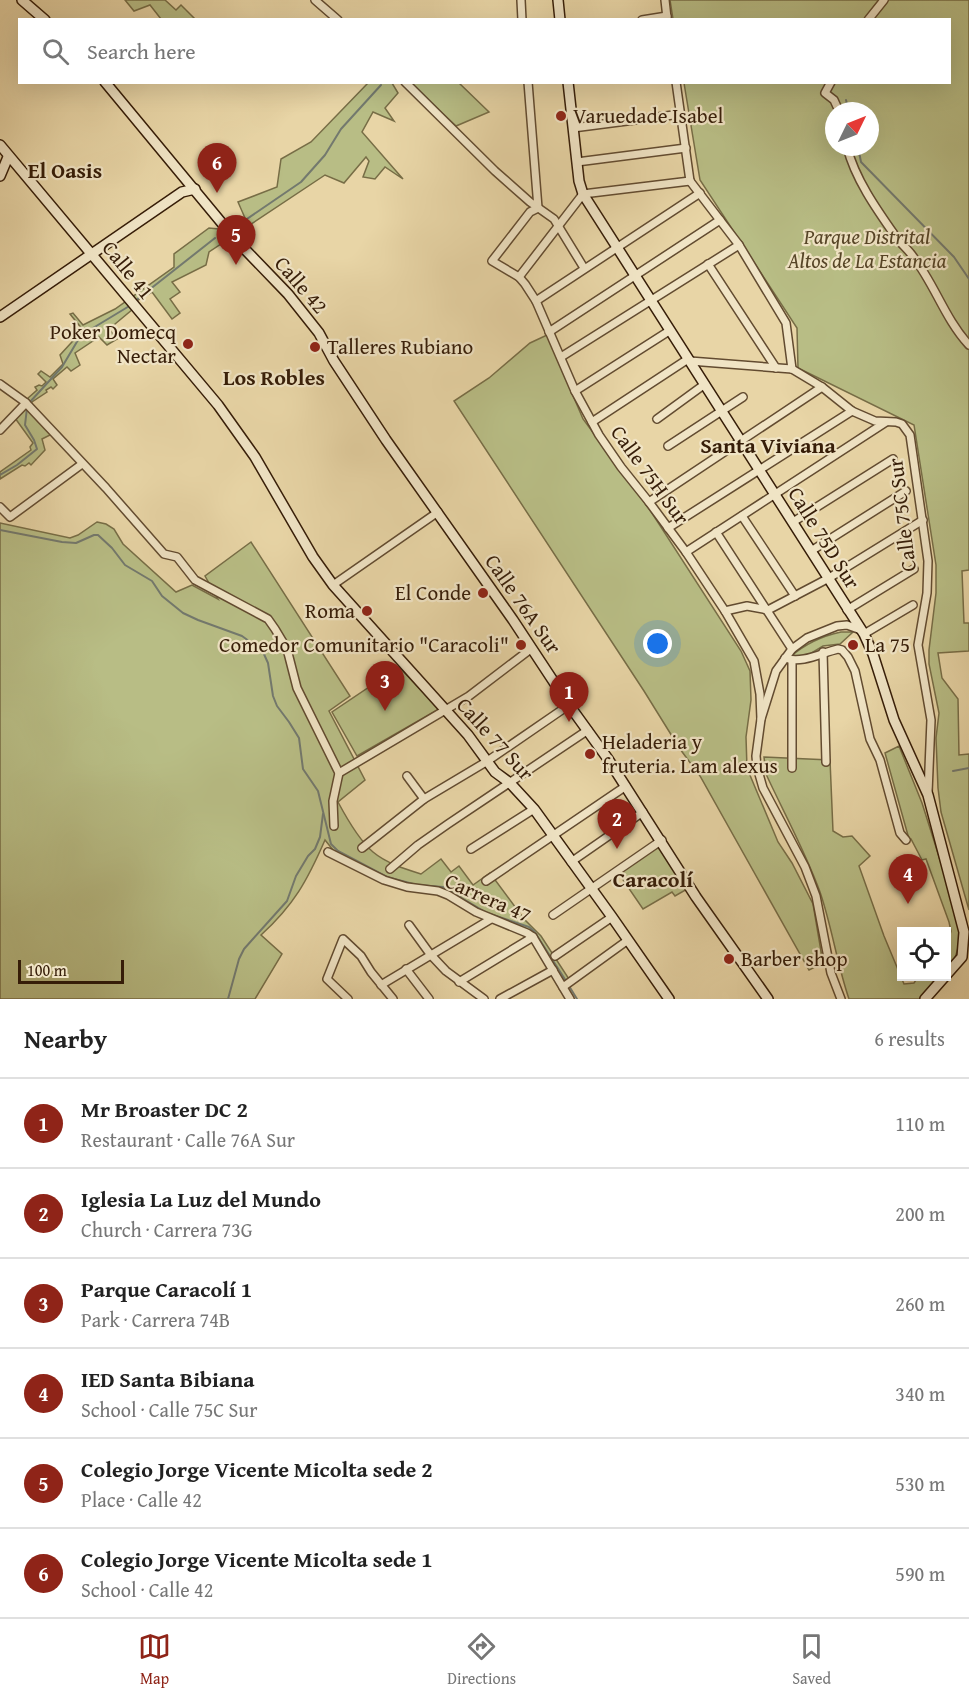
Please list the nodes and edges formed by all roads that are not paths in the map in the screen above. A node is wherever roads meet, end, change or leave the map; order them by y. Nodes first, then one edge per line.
1 (22, 0) edge
2 (315, 0) edge
3 (521, 0) edge
4 (558, 0) edge
5 (665, 0) edge
6 (884, 0) edge
7 (43, 18) edge
8 (336, 18) edge
9 (522, 18) edge
10 (560, 18) edge
11 (667, 18) edge
12 (870, 18) edge
13 (107, 84) edge
14 (407, 84) edge
15 (528, 84) edge
16 (568, 84) edge
17 (676, 84) edge
18 (830, 84) edge
19 (835, 102) edge
20 (681, 114) junction
21 (573, 128) junction
22 (0, 145) edge
23 (686, 148) junction
24 (849, 156) edge
25 (8, 157) junction
26 (577, 162) junction
27 (0, 176) edge
28 (690, 181) junction
29 (195, 189) junction
30 (700, 193) junction
31 (583, 194) junction
32 (538, 208) junction
33 (720, 220) junction
34 (559, 225) junction
35 (739, 244) junction
36 (616, 247) junction
37 (92, 253) junction
38 (708, 264) junction
39 (584, 268) junction
40 (519, 277) junction
41 (635, 277) junction
42 (651, 300) junction
43 (536, 301) junction
44 (0, 317) edge
45 (669, 331) junction
46 (549, 332) junction
47 (969, 345) edge
48 (561, 357) junction
49 (689, 360) junction
50 (776, 368) junction
51 (792, 369) junction
52 (0, 384) edge
53 (705, 384) junction
54 (822, 387) junction
55 (575, 392) junction
56 (743, 397) dead end
57 (29, 406) junction
58 (722, 411) junction
59 (852, 411) junction
60 (657, 419) dead end
61 (592, 422) junction
62 (886, 422) junction
63 (0, 430) edge
64 (386, 440) joint
65 (741, 442) junction
66 (668, 446) dead end
67 (893, 459) dead end
68 (82, 464) junction
69 (758, 469) junction
70 (906, 491) dead end
71 (775, 494) junction
72 (649, 502) junction
73 (0, 508) edge
74 (286, 510) joint
75 (438, 512) junction
76 (742, 516) junction
77 (924, 520) junction
78 (793, 522) junction
79 (668, 528) junction
80 (716, 532) junction
81 (811, 551) junction
82 (686, 552) junction
83 (914, 569) dead end
84 (829, 578) junction
85 (333, 585) junction
86 (795, 596) junction
87 (913, 605) dead end
88 (847, 609) junction
89 (768, 610) junction
90 (725, 611) junction
91 (863, 632) junction
92 (532, 648) junction
93 (792, 649) junction
94 (823, 652) junction
95 (788, 659) junction
96 (569, 705) junction
97 (446, 710) junction
98 (761, 719) junction
99 (588, 730) junction
100 (486, 762) junction
101 (826, 762) dead end
102 (792, 768) dead end
103 (339, 773) junction
104 (407, 776) dead end
105 (510, 783) junction
106 (626, 786) junction
107 (928, 795) junction
108 (424, 800) junction
109 (534, 808) junction
110 (643, 812) junction
111 (334, 826) dead end
112 (552, 835) junction
113 (662, 840) junction
114 (906, 840) dead end
115 (362, 848) dead end
116 (471, 849) dead end
117 (328, 852) dead end
118 (571, 862) junction
119 (390, 869) dead end
120 (486, 880) dead end
121 (591, 888) junction
122 (553, 915) dead end
123 (612, 916) junction
124 (491, 919) junction
125 (410, 925) dead end
126 (532, 937) junction
127 (628, 940) junction
128 (430, 954) junction
129 (555, 956) dead end
130 (406, 969) junction
131 (553, 970) junction
132 (459, 982) junction
133 (381, 985) junction
134 (566, 985) junction
135 (348, 999) edge
136 (393, 999) edge
137 (429, 999) edge
138 (484, 999) edge
139 (500, 999) edge
140 (570, 999) edge
141 (669, 999) edge
142 (768, 999) edge
143 (841, 999) edge
144 (925, 999) edge

1 - 7 street
2 - 8 street
3 - 9 street
4 - 10 street
5 - 11 street
6 - 12 street
13 - 29 street, Calle 42
14 - 32 street
15 - 32 street
16 - 21 street
17 - 20 street
18 - 19 street
20 - 21 street
20 - 23 street
21 - 26 street
22 - 25 street, Calle 41
23 - 26 street
23 - 28 street
24 - 47 street
25 - 27 street
25 - 37 street, Calle 41
26 - 31 street
28 - 30 street
28 - 31 street
29 - 37 street
29 - 64 street, Calle 42
30 - 33 street
30 - 36 street
31 - 34 street
31 - 36 street, Calle 75D Sur
32 - 34 street
32 - 40 street, Calle 75H Sur
33 - 35 street
33 - 41 street
34 - 39 street
34 - 40 street
35 - 38 street
35 - 51 street
36 - 39 street
36 - 41 street, Calle 75D Sur
37 - 44 street
37 - 74 street, Calle 41
38 - 42 street
38 - 50 street
39 - 43 street
40 - 43 street, Calle 75H Sur
41 - 42 street, Calle 75D Sur
41 - 46 street
42 - 45 street, Calle 75D Sur
42 - 48 street
43 - 46 street, Calle 75H Sur
45 - 49 street, Calle 75D Sur
45 - 55 street
46 - 48 street, Calle 75H Sur
48 - 55 street, Calle 75H Sur
49 - 50 street
49 - 53 street, Calle 75D Sur
49 - 61 street
50 - 51 street
51 - 54 street, Calle 75C Sur
52 - 57 street
53 - 58 street, Calle 75D Sur
53 - 60 street
54 - 59 street, Calle 75C Sur
54 - 65 street
55 - 61 street, Calle 75H Sur
56 - 58 street
57 - 63 street
57 - 68 street
58 - 65 street, Calle 75D Sur
58 - 66 street
59 - 62 street, Calle 75C Sur
59 - 69 street
61 - 72 street, Calle 75H Sur
62 - 71 street
62 - 77 street, Calle 75C Sur
64 - 75 street, Calle 76A Sur
65 - 69 street, Calle 75D Sur
65 - 72 street
67 - 78 street
68 - 73 street
68 - 103 street
69 - 71 street, Calle 75D Sur
69 - 79 street
70 - 81 street
71 - 76 street
71 - 78 street, Calle 75D Sur
72 - 79 street, Calle 75H Sur
74 - 85 street, Calle 77 Sur
75 - 85 street
75 - 92 street, Calle 76A Sur
76 - 80 street
76 - 86 street
77 - 84 street
77 - 107 street, Calle 75C Sur
78 - 81 street, Calle 75D Sur
79 - 82 street, Calle 75H Sur
80 - 82 street
80 - 89 street
81 - 84 street, Calle 75D Sur
82 - 90 street, Calle 75H Sur
83 - 88 street
84 - 86 street
84 - 88 street, Calle 75D Sur
85 - 97 street, Calle 77 Sur
86 - 89 street
87 - 91 street
88 - 91 street, Calle 75D Sur
89 - 90 street
89 - 93 street
90 - 98 street, Calle 75H Sur
91 - 93 street
91 - 107 street, Calle 75D Sur
92 - 96 street, Calle 76A Sur
92 - 97 street
93 - 95 street
94 - 95 street
94 - 101 street
94 - 114 street
95 - 98 street
95 - 102 street
96 - 99 street, Calle 76A Sur
96 - 100 street
97 - 100 street, Calle 77 Sur
97 - 103 street
98 - 143 street
99 - 105 street
99 - 106 street, Calle 76A Sur
100 - 105 street, Calle 77 Sur
100 - 108 street
103 - 111 street
104 - 108 street
105 - 109 street, Calle 77 Sur
105 - 119 street
106 - 110 street, Calle 76A Sur
106 - 112 street
107 - 144 street, Calle 75C Sur
108 - 115 street
109 - 112 street, Calle 77 Sur
109 - 116 street
110 - 113 street, Calle 76A Sur
110 - 118 street
112 - 118 street, Calle 77 Sur
112 - 120 street
113 - 121 street
113 - 142 street, Calle 76A Sur
117 - 124 street, Carrera 47
118 - 121 street, Calle 77 Sur
121 - 122 street
121 - 123 street, Calle 77 Sur
123 - 127 street, Calle 77 Sur
123 - 129 street
124 - 126 street, Carrera 47
124 - 128 street
125 - 128 street
126 - 131 street, Carrera 47
126 - 132 street
127 - 134 street
127 - 141 street, Calle 77 Sur
128 - 130 street
128 - 132 street
130 - 133 street
130 - 137 street
131 - 134 street, Carrera 47
131 - 139 street
132 - 138 street
133 - 135 street
133 - 136 street
134 - 140 street, Carrera 47

